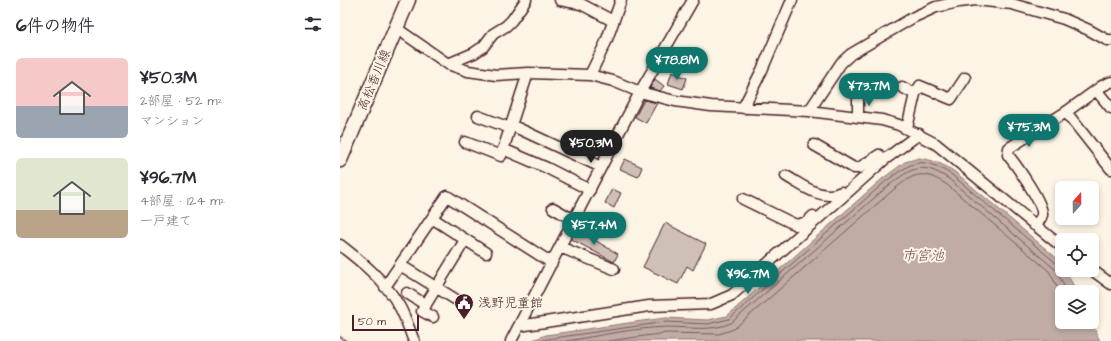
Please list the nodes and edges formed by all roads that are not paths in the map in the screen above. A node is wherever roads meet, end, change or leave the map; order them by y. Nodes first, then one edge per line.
1 (408, 0) edge
2 (526, 0) edge
3 (560, 0) edge
4 (620, 0) edge
5 (693, 0) edge
6 (792, 0) edge
7 (613, 21) junction
8 (396, 28) junction
9 (1111, 40) edge
10 (448, 64) junction
11 (528, 73) junction
12 (590, 75) junction
13 (965, 78) dead end
14 (1111, 82) edge
15 (902, 87) dead end
16 (1096, 90) junction
17 (640, 92) junction
18 (915, 94) junction
19 (858, 97) dead end
20 (743, 108) junction
21 (1111, 108) edge
22 (809, 111) junction
23 (1066, 112) junction
24 (478, 116) dead end
25 (858, 117) junction
26 (510, 127) junction
27 (907, 128) junction
28 (919, 134) junction
29 (465, 142) dead end
30 (814, 145) dead end
31 (503, 149) junction
32 (340, 160) edge
33 (884, 160) junction
34 (601, 168) junction
35 (1111, 169) edge
36 (786, 176) dead end
37 (590, 190) junction
38 (846, 194) junction
39 (743, 199) dead end
40 (553, 208) dead end
41 (432, 218) junction
42 (818, 218) junction
43 (574, 220) junction
44 (1034, 226) junction
45 (465, 240) junction
46 (1055, 242) edge
47 (340, 245) edge
48 (560, 247) junction
49 (486, 253) dead end
50 (552, 263) junction
51 (400, 265) junction
52 (614, 269) dead end
53 (1099, 275) edge
54 (1111, 284) edge
55 (385, 287) junction
56 (436, 288) junction
57 (407, 292) dead end
58 (455, 299) dead end
59 (426, 305) junction
60 (433, 317) dead end
61 (519, 326) junction
62 (414, 341) edge
63 (511, 341) edge

1 - 8 main road, 高松香川線
2 - 10 street
3 - 7 street
4 - 7 street
5 - 17 street
6 - 20 street
7 - 12 street
8 - 10 street
8 - 32 main road, 高松香川線
9 - 22 street
10 - 11 street
11 - 12 street
11 - 26 street
12 - 17 street
13 - 18 street
14 - 16 street
15 - 18 street
16 - 21 street
16 - 23 street
17 - 20 street
17 - 34 street
18 - 27 street
19 - 25 street
20 - 22 street
22 - 25 street
23 - 35 street
23 - 44 street
24 - 26 street
25 - 27 street
26 - 31 street
26 - 34 street
27 - 28 street
28 - 33 street
28 - 44 street
29 - 31 street
30 - 33 street
31 - 37 street
33 - 38 street
34 - 37 street
36 - 38 street
37 - 43 street
38 - 42 street
39 - 42 street
40 - 43 street
41 - 45 street
41 - 50 street
41 - 51 street
42 - 61 street
43 - 48 street
44 - 46 street
45 - 49 street
45 - 56 street
47 - 55 street
48 - 50 street
48 - 52 street
50 - 61 street
51 - 55 street
51 - 56 street
53 - 54 street
55 - 62 street
56 - 58 street
56 - 59 street
57 - 59 street
59 - 60 street
61 - 63 street

